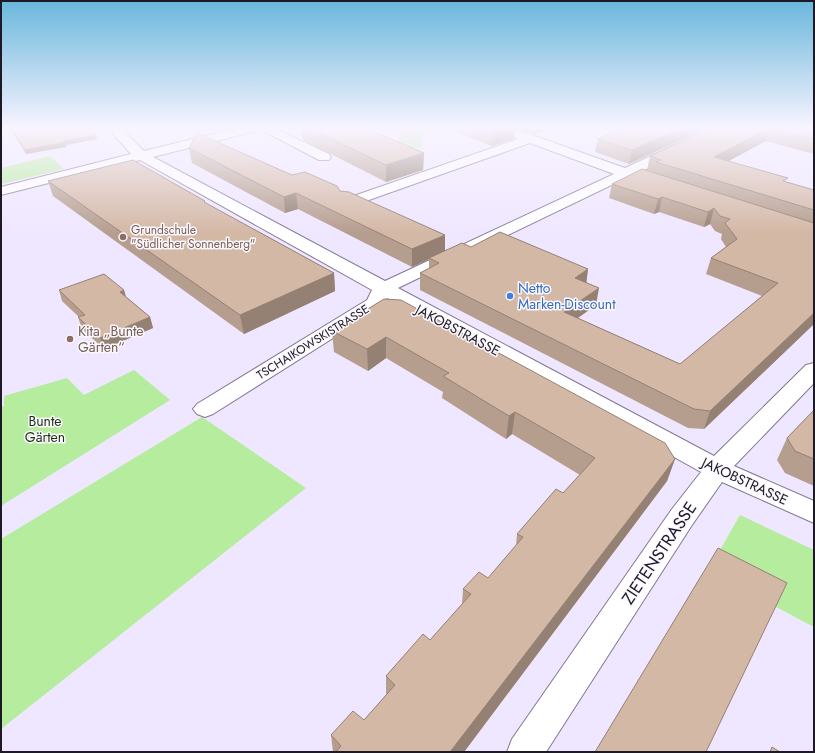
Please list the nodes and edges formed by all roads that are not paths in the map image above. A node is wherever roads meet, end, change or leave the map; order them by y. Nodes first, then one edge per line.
1 (112, 163) edge
2 (154, 163) edge
3 (459, 163) edge
4 (597, 163) edge
5 (646, 163) edge
6 (625, 173) junction
7 (648, 181) edge
8 (343, 187) dead end
9 (1, 191) edge
10 (362, 197) junction
11 (347, 203) edge
12 (382, 289) junction
13 (814, 370) edge
14 (205, 409) dead end
15 (717, 469) junction
16 (814, 513) edge
17 (525, 752) edge

1 - 9 street
2 - 12 street, JAKOBSTRASSE
3 - 10 street
4 - 6 street
5 - 6 street
6 - 7 street
6 - 12 street
8 - 10 street
10 - 11 street
12 - 14 street, TSCHAIKOWSKISTRASSE
12 - 15 street, JAKOBSTRASSE
13 - 15 street, ZIETENSTRASSE
15 - 16 street, JAKOBSTRASSE
15 - 17 street, ZIETENSTRASSE

